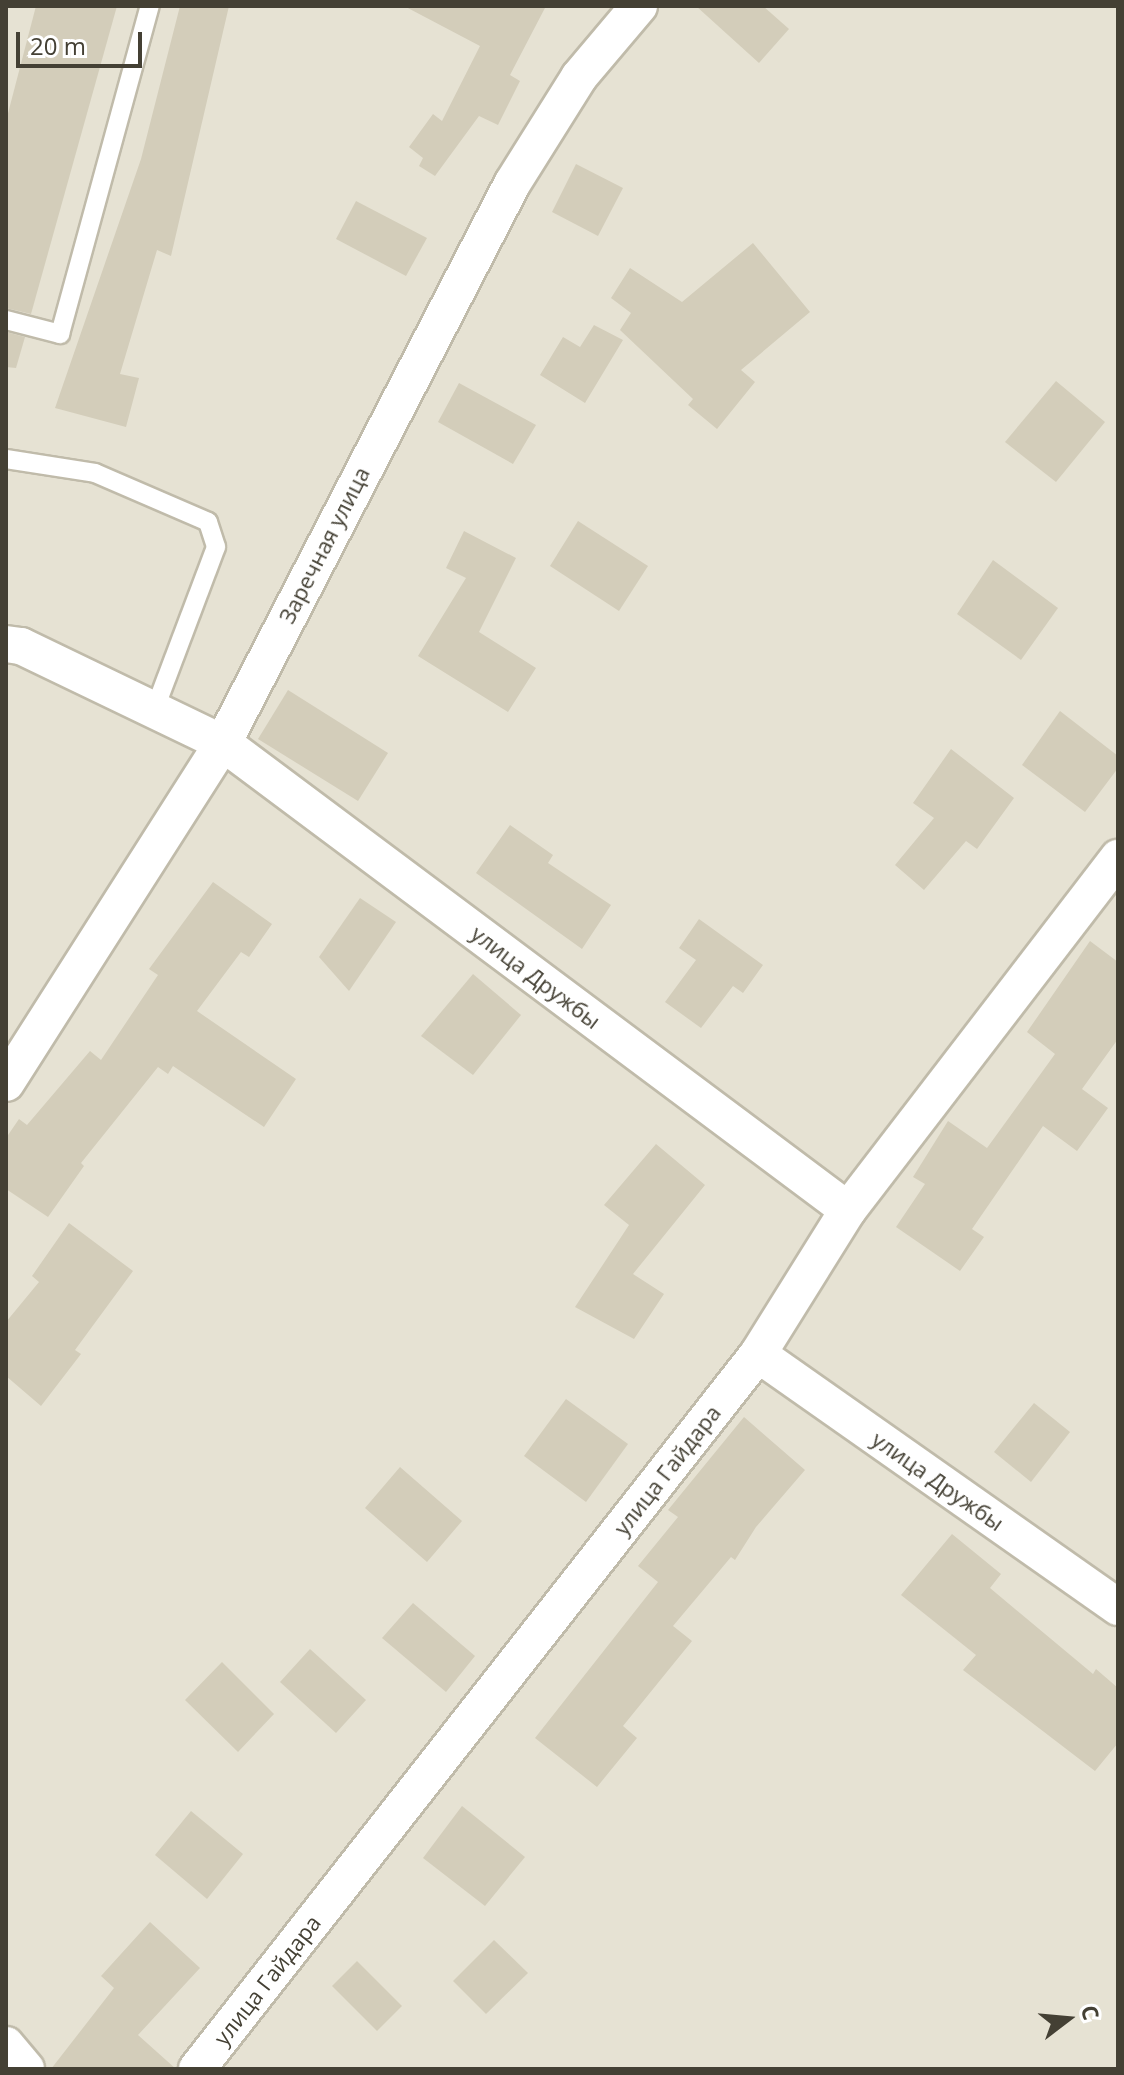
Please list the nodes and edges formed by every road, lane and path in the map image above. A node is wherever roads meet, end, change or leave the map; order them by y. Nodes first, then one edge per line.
1 (150, 6) edge
2 (639, 6) edge
3 (6, 320) edge
4 (6, 459) edge
5 (6, 644) edge
6 (154, 711) junction
7 (223, 743) junction
8 (1118, 858) edge
9 (6, 1083) edge
10 (848, 1210) junction
11 (758, 1354) junction
12 (1118, 1607) edge
13 (6, 2045) edge
14 (26, 2069) edge
15 (197, 2069) edge

1 - 3 lane
2 - 7 street, Заречная улица
4 - 6 lane
5 - 6 street, улица Дружбы
6 - 7 street, улица Дружбы
7 - 9 street, Заречная улица
7 - 10 street, улица Дружбы
8 - 10 street, улица Гайдара
10 - 11 street, улица Гайдара
11 - 12 street, улица Дружбы
11 - 15 street, улица Гайдара
13 - 14 street

